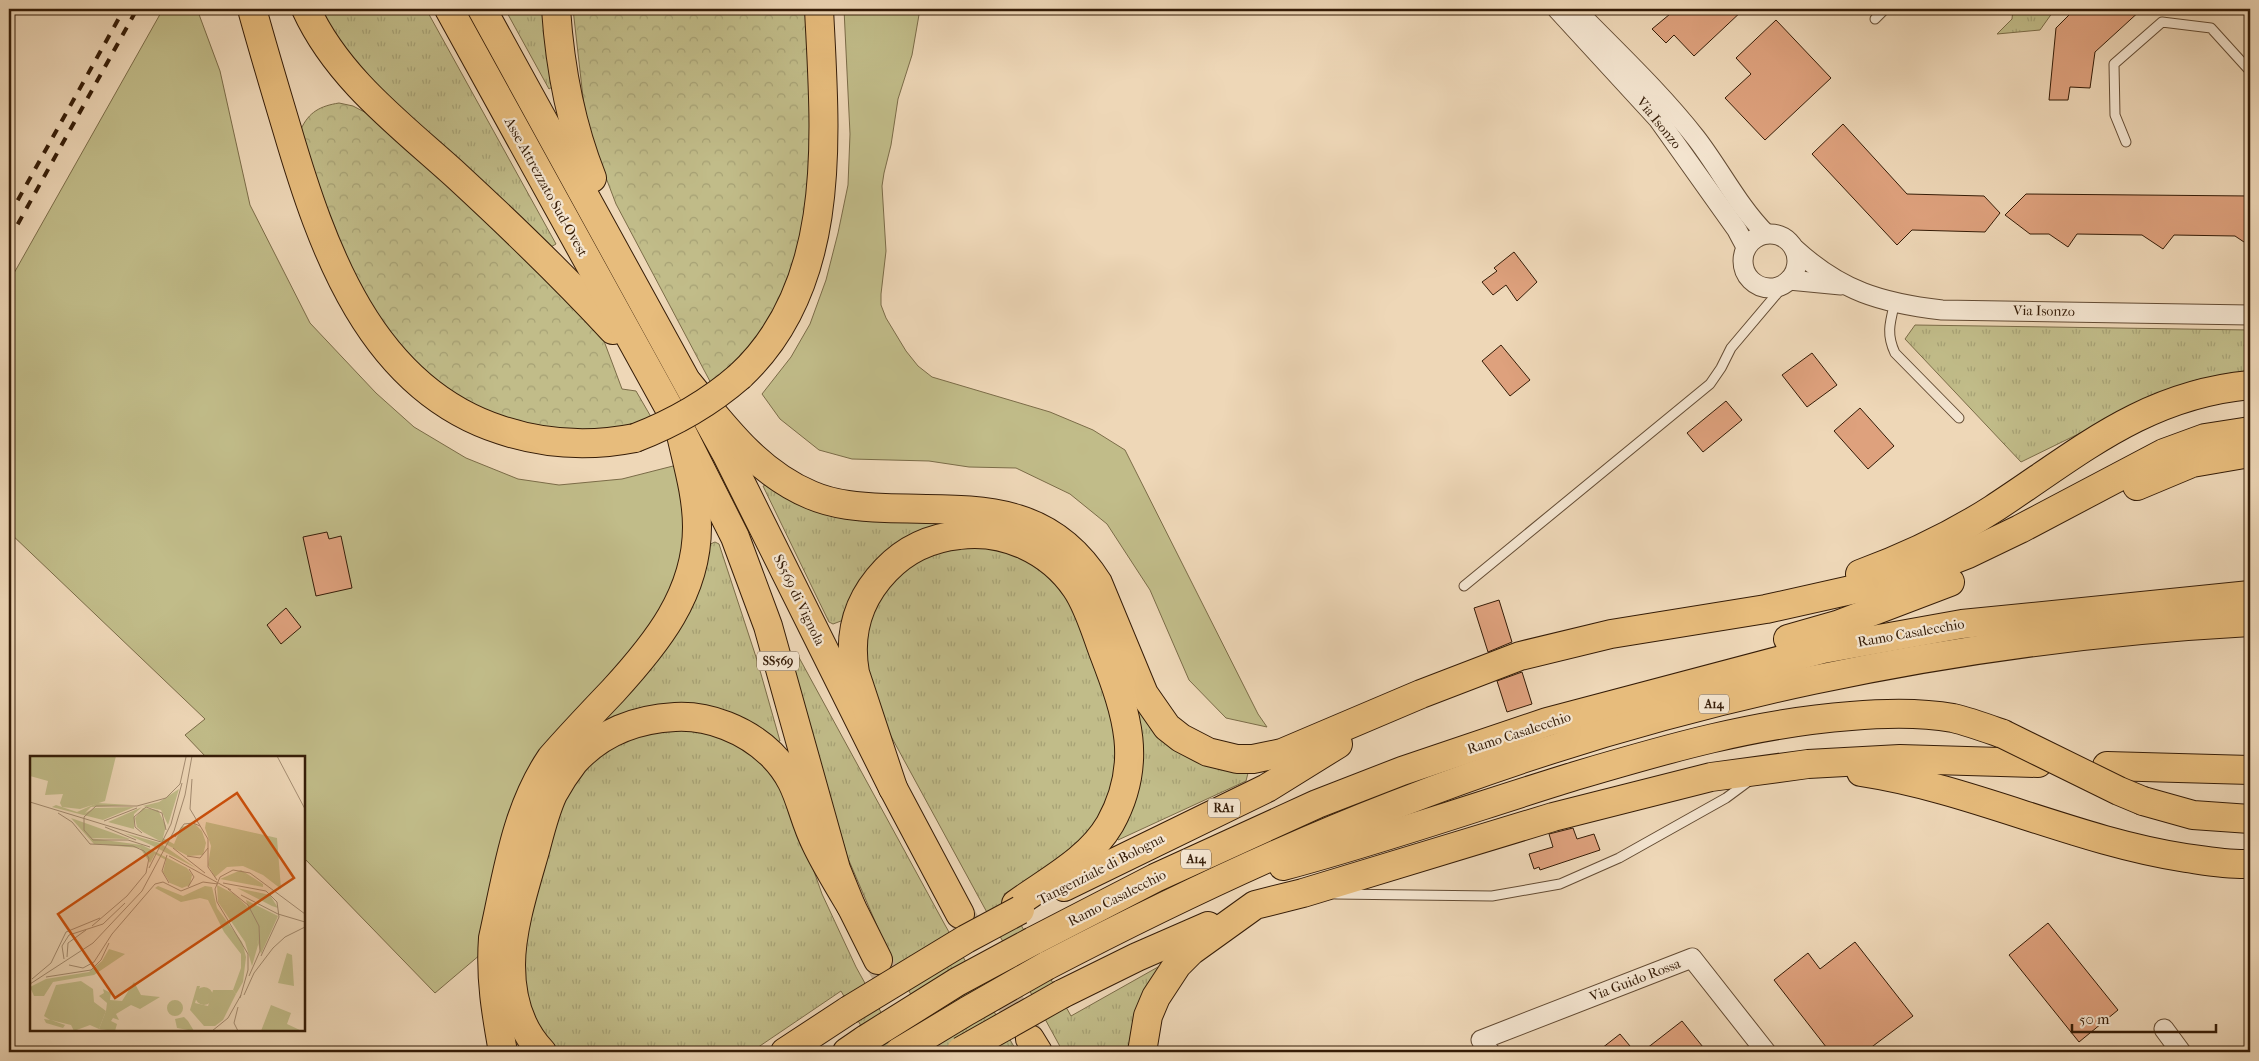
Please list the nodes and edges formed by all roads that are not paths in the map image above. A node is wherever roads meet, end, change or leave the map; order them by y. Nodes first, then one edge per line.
1 (252, 9) edge
2 (306, 9) edge
3 (449, 9) edge
4 (482, 9) edge
5 (556, 9) edge
6 (819, 9) edge
7 (1557, 9) edge
8 (1575, 9) edge
9 (1883, 11) dead end
10 (1875, 19) dead end
11 (2250, 71) edge
12 (2126, 142) dead end
13 (1766, 234) junction
14 (1746, 247) junction
15 (1795, 249) junction
16 (1788, 282) junction
17 (1842, 285) junction
18 (636, 286) junction
19 (1895, 302) junction
20 (2250, 315) edge
21 (644, 365) junction
22 (689, 384) junction
23 (2250, 384) edge
24 (1959, 418) dead end
25 (679, 426) junction
26 (2250, 431) edge
27 (2250, 452) edge
28 (1464, 586) dead end
29 (2250, 595) edge
30 (1766, 608) junction
31 (2250, 622) edge
32 (1420, 694) junction
33 (1547, 722) junction
34 (1808, 764) junction
35 (2038, 764) dead end
36 (2107, 766) dead end
37 (1765, 769) junction
38 (2250, 770) edge
39 (893, 788) junction
40 (2250, 819) edge
41 (2250, 864) edge
42 (1204, 887) junction
43 (1303, 893) junction
44 (1255, 905) junction
45 (851, 906) junction
46 (1018, 907) junction
47 (963, 926) junction
48 (878, 960) tunnel mouth
49 (2164, 1029) dead end
50 (856, 1046) edge
51 (788, 1050) edge
52 (503, 1052) edge
53 (542, 1052) edge
54 (900, 1052) edge
55 (960, 1052) edge
56 (1142, 1052) edge
57 (1490, 1052) edge
58 (1766, 1052) edge
59 (2181, 1052) edge

1 - 6 highway, bridge
2 - 21 highway
3 - 21 highway, Asse Attrezzato Sud-Ovest
4 - 18 highway
5 - 18 highway
7 - 14 street, Via Isonzo
8 - 13 street, Via Isonzo
9 - 10 lane
11 - 12 lane
13 - 14 street
13 - 15 street
14 - 16 street
15 - 16 street
15 - 17 street
16 - 17 street
16 - 28 lane
17 - 19 street, Via Isonzo
18 - 22 highway, SS569 di Vignola
19 - 20 street, Via Isonzo
19 - 24 lane
21 - 25 highway, SS569
22 - 32 highway
22 - 39 highway, SS569 di Vignola
23 - 30 highway
25 - 45 highway, SS569
25 - 52 highway
26 - 30 highway
27 - 33 highway
29 - 33 highway, Ramo Casalecchio / A14
30 - 32 highway, RA1
31 - 42 highway, Ramo Casalecchio / A14
32 - 46 highway, Tangenziale di Bologna / RA1
33 - 50 highway, Ramo Casalecchio / A14, bridge
34 - 35 highway
34 - 37 highway
34 - 41 highway
36 - 38 highway
37 - 43 highway
37 - 43 lane
39 - 46 highway
39 - 47 highway, SS569 di Vignola
40 - 42 highway, bridge
42 - 54 highway, Ramo Casalecchio / A14, bridge
43 - 44 highway
44 - 55 highway, bridge
44 - 56 highway
45 - 48 highway, SS569
45 - 53 highway
46 - 47 highway, Tangenziale di Bologna / RA1, bridge
47 - 51 highway, Tangenziale di Bologna / RA1, bridge
49 - 59 street
57 - 58 street, Via Guido Rossa

